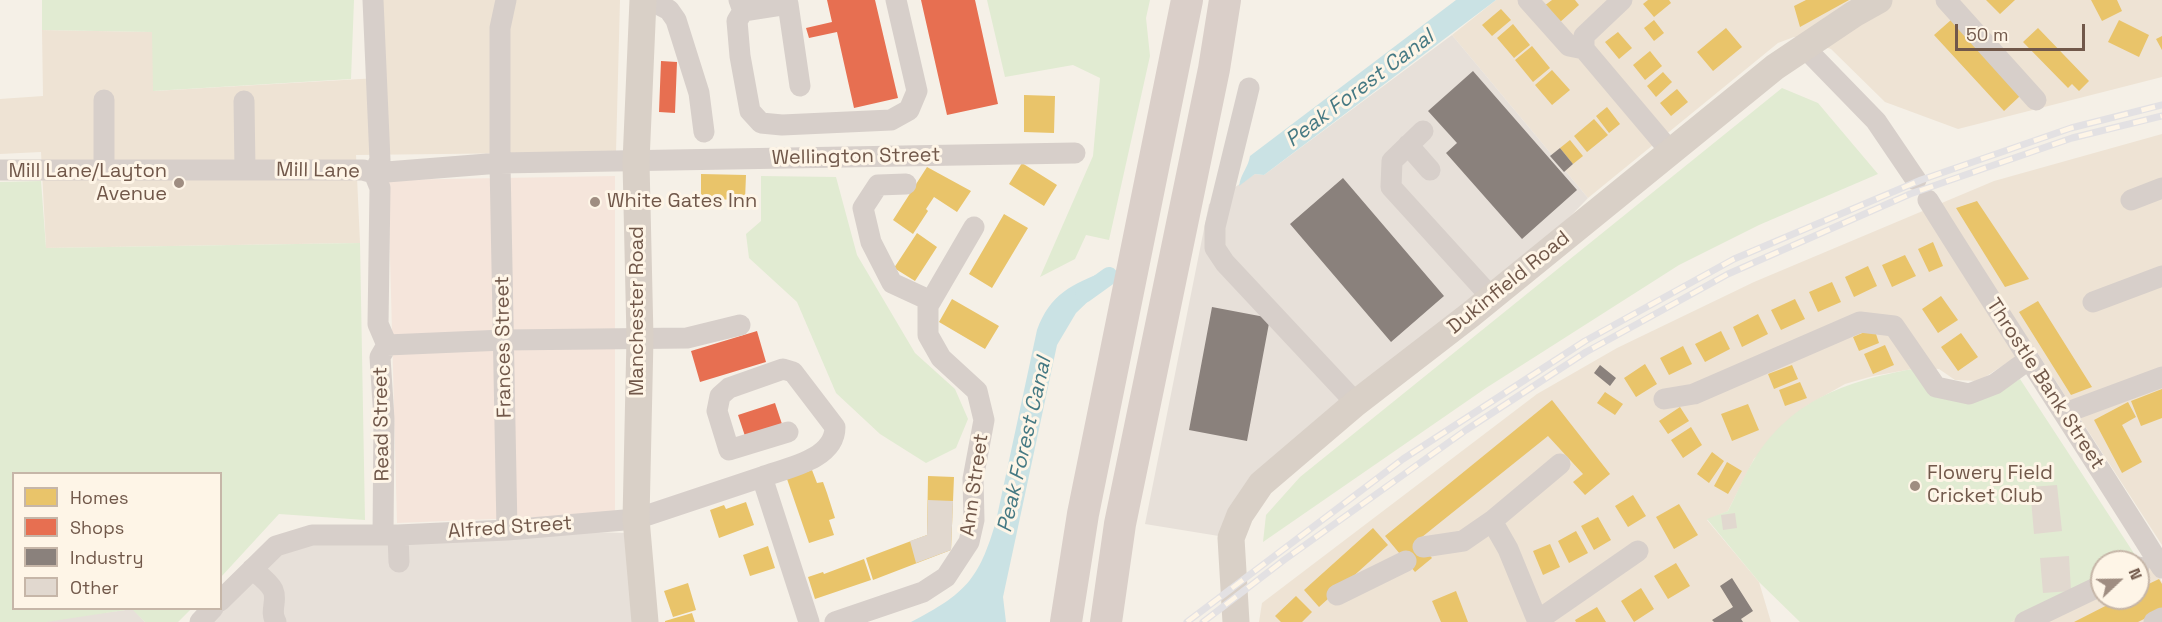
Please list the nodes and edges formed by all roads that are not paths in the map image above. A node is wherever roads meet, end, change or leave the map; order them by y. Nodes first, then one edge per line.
1 (373, 0) edge
2 (506, 0) edge
3 (644, 0) edge
4 (650, 0) edge
5 (896, 0) edge
6 (1187, 0) edge
7 (1225, 0) edge
8 (1528, 0) edge
9 (1622, 0) edge
10 (1879, 0) edge
11 (1946, 0) edge
12 (741, 6) edge
13 (1804, 46) junction
14 (1584, 49) junction
15 (800, 86) dead end
16 (1249, 88) dead end
17 (104, 100) dead end
18 (2036, 100) dead end
19 (244, 101) dead end
20 (704, 132) dead end
21 (1671, 152) junction
22 (1075, 153) dead end
23 (636, 162) junction
24 (500, 163) junction
25 (104, 168) junction
26 (0, 170) edge
27 (245, 170) junction
28 (1430, 171) dead end
29 (374, 173) junction
30 (1916, 180) dead end
31 (906, 184) dead end
32 (2162, 188) edge
33 (1928, 200) dead end
34 (2131, 200) dead end
35 (974, 227) dead end
36 (2162, 276) edge
37 (1491, 298) junction
38 (931, 301) junction
39 (2093, 302) dead end
40 (740, 325) dead end
41 (640, 338) junction
42 (504, 340) junction
43 (387, 345) junction
44 (2028, 360) junction
45 (2162, 377) edge
46 (1664, 399) dead end
47 (1356, 403) junction
48 (2065, 413) junction
49 (788, 432) dead end
50 (1560, 464) dead end
51 (762, 477) junction
52 (636, 519) junction
53 (1492, 521) junction
54 (507, 530) junction
55 (391, 535) junction
56 (1428, 546) dead end
57 (1638, 551) dead end
58 (1406, 561) dead end
59 (399, 562) dead end
60 (2162, 567) edge
61 (252, 569) junction
62 (2090, 591) edge
63 (1337, 595) dead end
64 (222, 599) edge
65 (212, 610) edge
66 (2162, 618) edge
67 (1538, 621) edge
68 (200, 622) edge
69 (276, 622) edge
70 (645, 622) edge
71 (809, 622) edge
72 (835, 622) edge
73 (1066, 622) edge
74 (1106, 622) edge
75 (1236, 622) edge
76 (2025, 622) edge
77 (2154, 622) edge

1 - 29 street
2 - 24 street, Frances Street
3 - 23 main road, Manchester Road
4 - 20 street
5 - 12 street
6 - 73 highway
7 - 74 highway
8 - 14 street
9 - 14 street
10 - 13 main road, Dukinfield Road
11 - 18 street
12 - 15 street
13 - 21 main road, Dukinfield Road
13 - 30 street
14 - 21 street
16 - 47 street
17 - 25 street
19 - 27 street
21 - 37 main road, Dukinfield Road
22 - 23 street, Wellington Street
23 - 24 street, Mill Lane
23 - 41 main road, Manchester Road
24 - 29 street, Mill Lane
24 - 42 street, Frances Street
25 - 26 street, Mill Lane
25 - 27 street, Mill Lane
27 - 29 street, Mill Lane
28 - 37 street
29 - 43 street, Read Street
31 - 38 street
32 - 34 street
33 - 44 street, Throstle Bank Street
35 - 38 street, Ann Street
36 - 39 street
37 - 47 main road, Dukinfield Road
38 - 72 street, Ann Street
40 - 41 street
41 - 42 street
41 - 52 main road, Manchester Road
42 - 43 street
42 - 54 street, Frances Street
43 - 55 street, Read Street
44 - 46 street
44 - 48 street, Throstle Bank Street
45 - 48 street
47 - 75 main road, Dukinfield Road
48 - 60 street, Throstle Bank Street
49 - 51 street
50 - 53 street
51 - 52 street
51 - 71 street
52 - 54 street, Alfred Street
52 - 70 main road, Manchester Road
53 - 56 street
53 - 67 street
54 - 55 street, Alfred Street
55 - 59 street, Read Street
55 - 61 street, Alfred Street
57 - 67 street
58 - 63 street
61 - 64 street, Alfred Street
61 - 69 street
62 - 76 street
65 - 68 street
66 - 77 street

